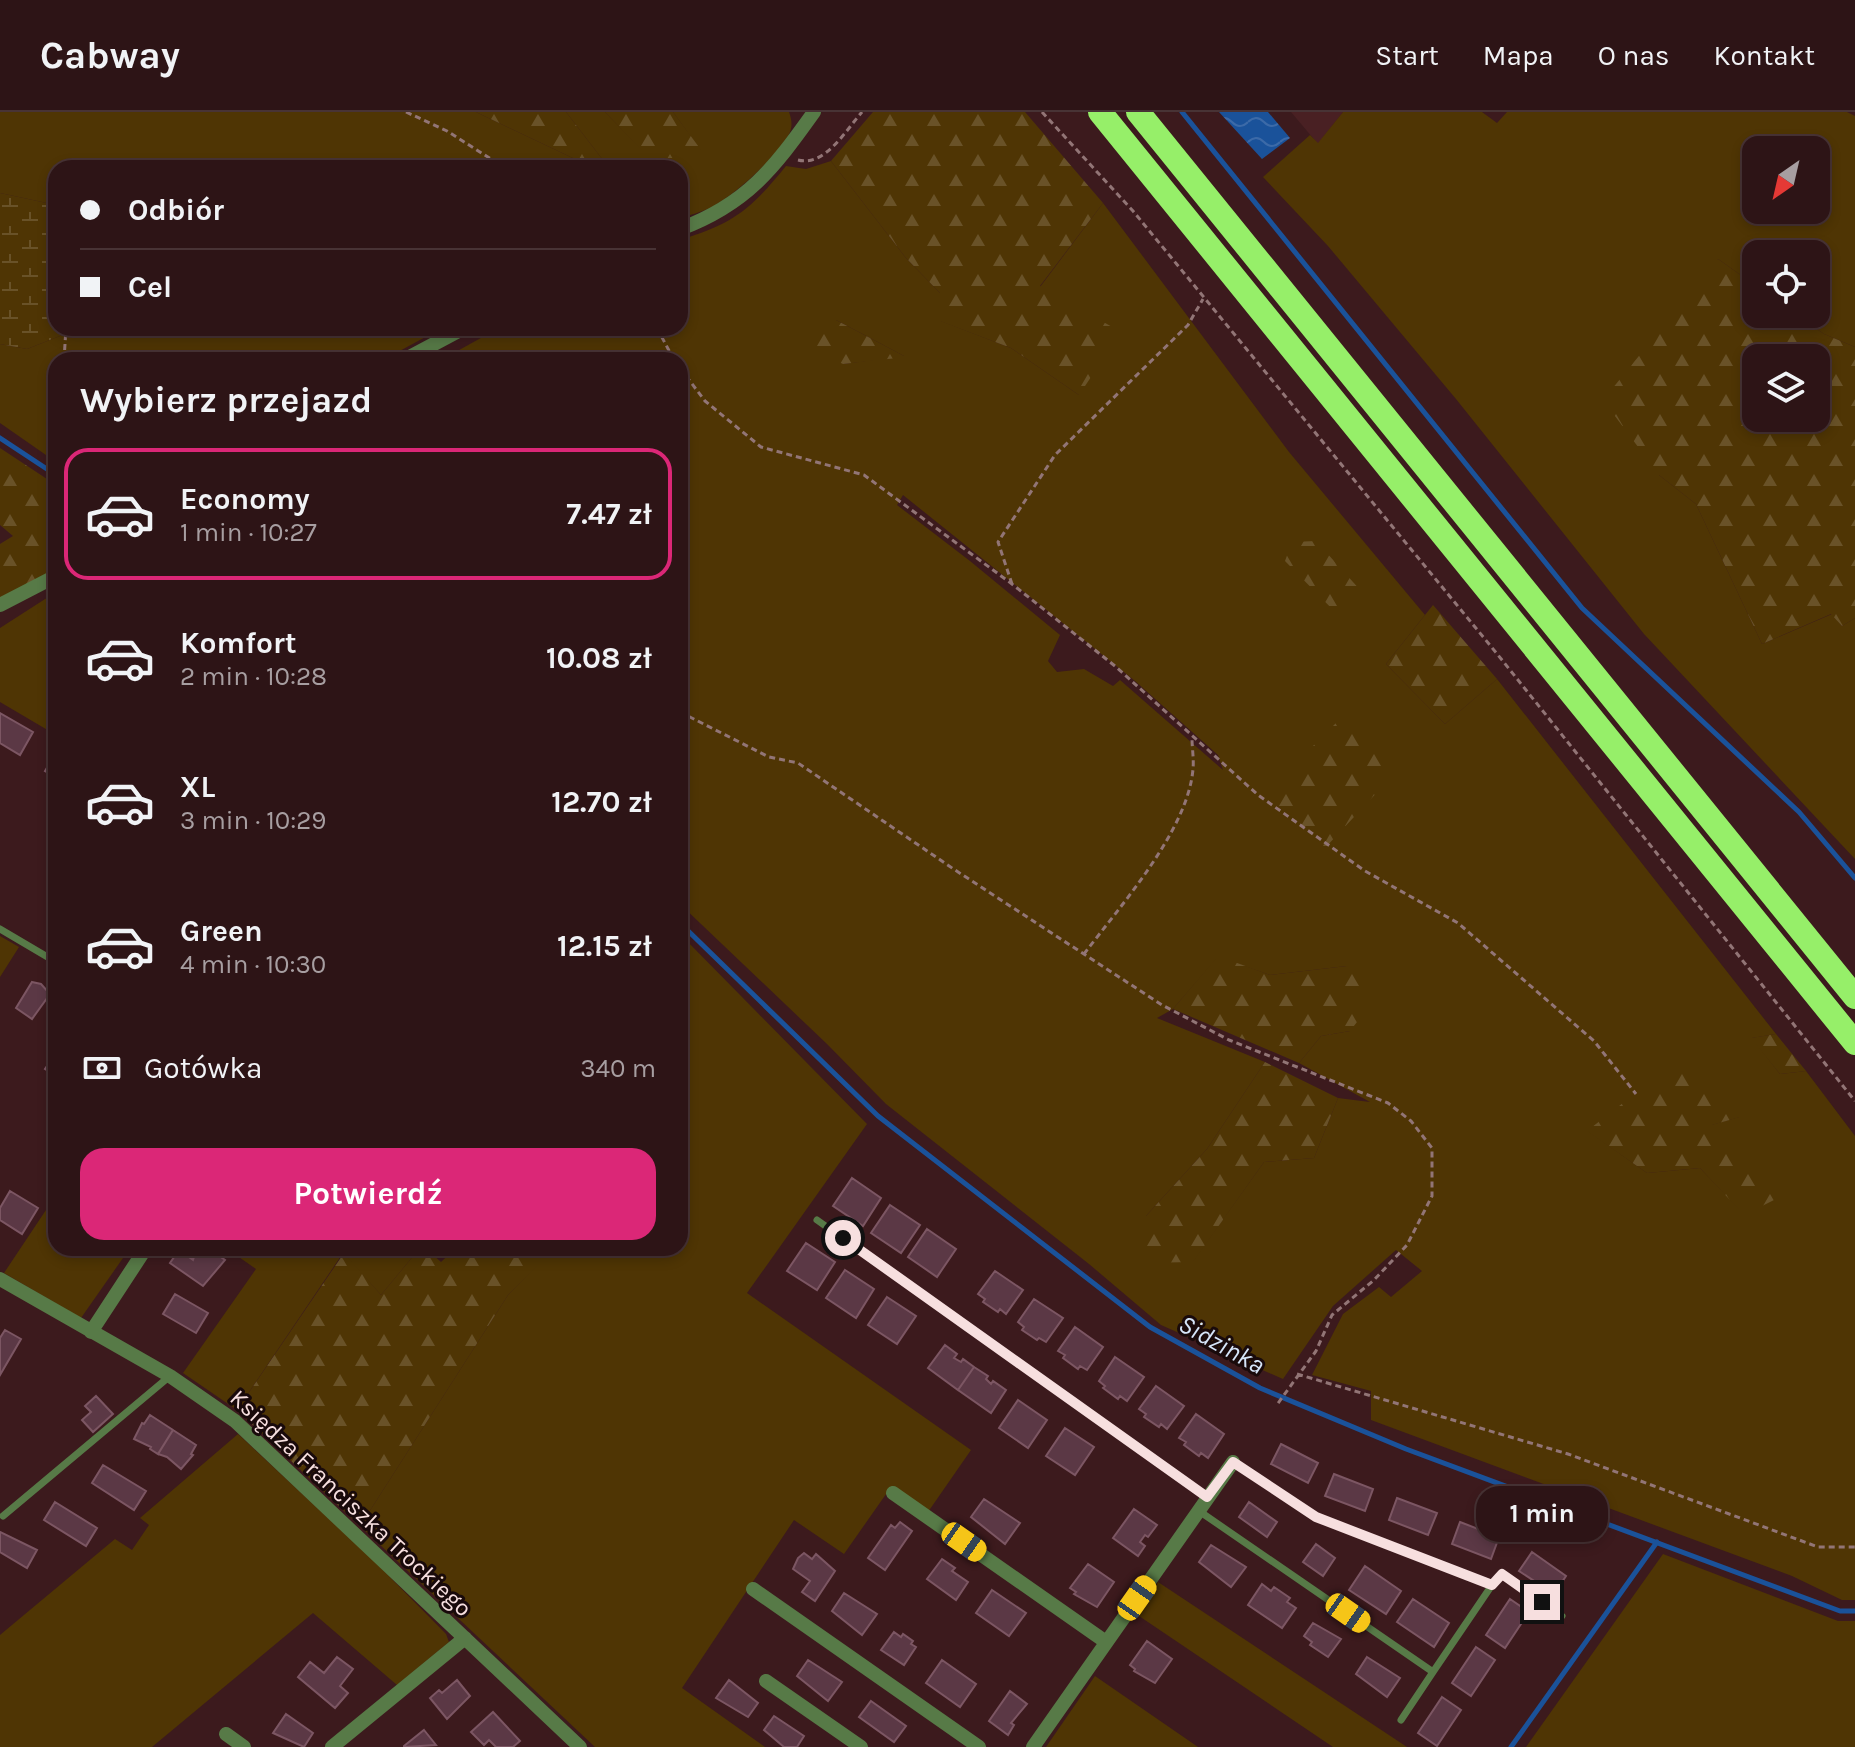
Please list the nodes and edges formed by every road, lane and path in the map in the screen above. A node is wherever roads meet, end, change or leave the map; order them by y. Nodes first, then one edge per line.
1 (406, 112) edge
2 (862, 112) edge
3 (1042, 112) edge
4 (1100, 112) edge
5 (1138, 112) edge
6 (806, 115) edge
7 (785, 150) junction
8 (492, 160) edge
9 (688, 225) edge
10 (1204, 298) junction
11 (449, 336) edge
12 (419, 352) edge
13 (688, 379) edge
14 (48, 580) edge
15 (1012, 584) junction
16 (0, 605) edge
17 (688, 716) edge
18 (1192, 736) junction
19 (0, 929) edge
20 (1084, 954) junction
21 (48, 957) edge
22 (1855, 997) edge
23 (1855, 1043) edge
24 (1636, 1094) dead end
25 (1855, 1101) edge
26 (817, 1220) dead end
27 (141, 1256) edge
28 (0, 1279) edge
29 (91, 1332) junction
30 (1297, 1374) junction
31 (170, 1376) junction
32 (1276, 1406) dead end
33 (1233, 1462) joint
34 (893, 1493) dead end
35 (1207, 1497) junction
36 (1198, 1510) junction
37 (3, 1516) dead end
38 (1855, 1547) edge
39 (1492, 1585) junction
40 (753, 1589) dead end
41 (1562, 1616) dead end
42 (465, 1638) junction
43 (1106, 1642) junction
44 (1433, 1672) junction
45 (766, 1681) dead end
46 (1401, 1720) dead end
47 (226, 1734) dead end
48 (243, 1747) edge
49 (332, 1747) edge
50 (580, 1747) edge
51 (861, 1747) edge
52 (979, 1747) edge
53 (1033, 1747) edge

1 - 8 path
2 - 7 path
3 - 10 path
4 - 23 highway
5 - 22 highway
6 - 7 street
7 - 9 street
10 - 15 path
10 - 25 path
11 - 12 street
13 - 15 path
14 - 16 street
15 - 18 path
17 - 20 path
18 - 20 path
18 - 24 path
19 - 21 lane
20 - 30 path
26 - 35 lane
27 - 29 street
28 - 29 street, Księdza Franciszka Trockiego
29 - 31 street, Księdza Franciszka Trockiego
30 - 32 path
30 - 38 path
31 - 37 lane
31 - 42 street, Księdza Franciszka Trockiego
33 - 35 street
33 - 39 lane
34 - 43 street
35 - 36 street
36 - 43 street
36 - 44 lane
39 - 41 lane
39 - 44 lane
40 - 52 street
42 - 49 street, Księdza Franciszka Trockiego
42 - 50 street, Księdza Franciszka Trockiego
43 - 53 street
44 - 46 lane
45 - 51 street
47 - 48 street

